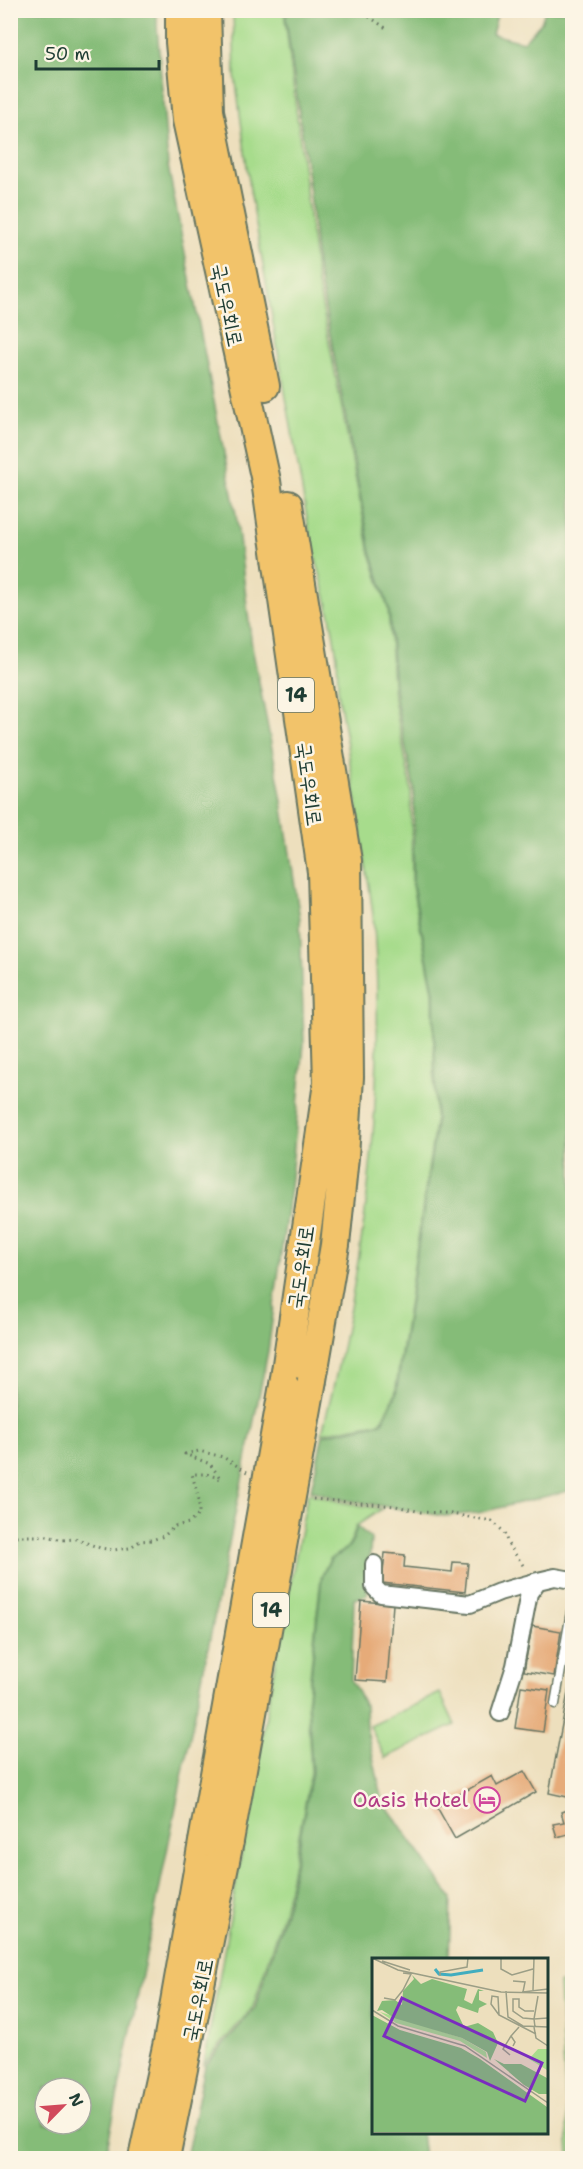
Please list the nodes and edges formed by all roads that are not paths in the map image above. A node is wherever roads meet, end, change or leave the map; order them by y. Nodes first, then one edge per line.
1 (180, 10) edge
2 (206, 10) edge
3 (374, 1564) dead end
4 (573, 1580) edge
5 (538, 1581) junction
6 (573, 1606) edge
7 (555, 1704) dead end
8 (500, 1713) dead end
9 (216, 1841) junction
10 (143, 2158) edge
11 (165, 2158) edge

1 - 9 highway, 국도우회로 / 14, bridge
2 - 9 highway, 국도우회로 / 14, bridge
3 - 5 street
4 - 5 street
5 - 8 street
6 - 7 lane
9 - 10 highway, 국도우회로 / 14
9 - 11 highway, 국도우회로 / 14

